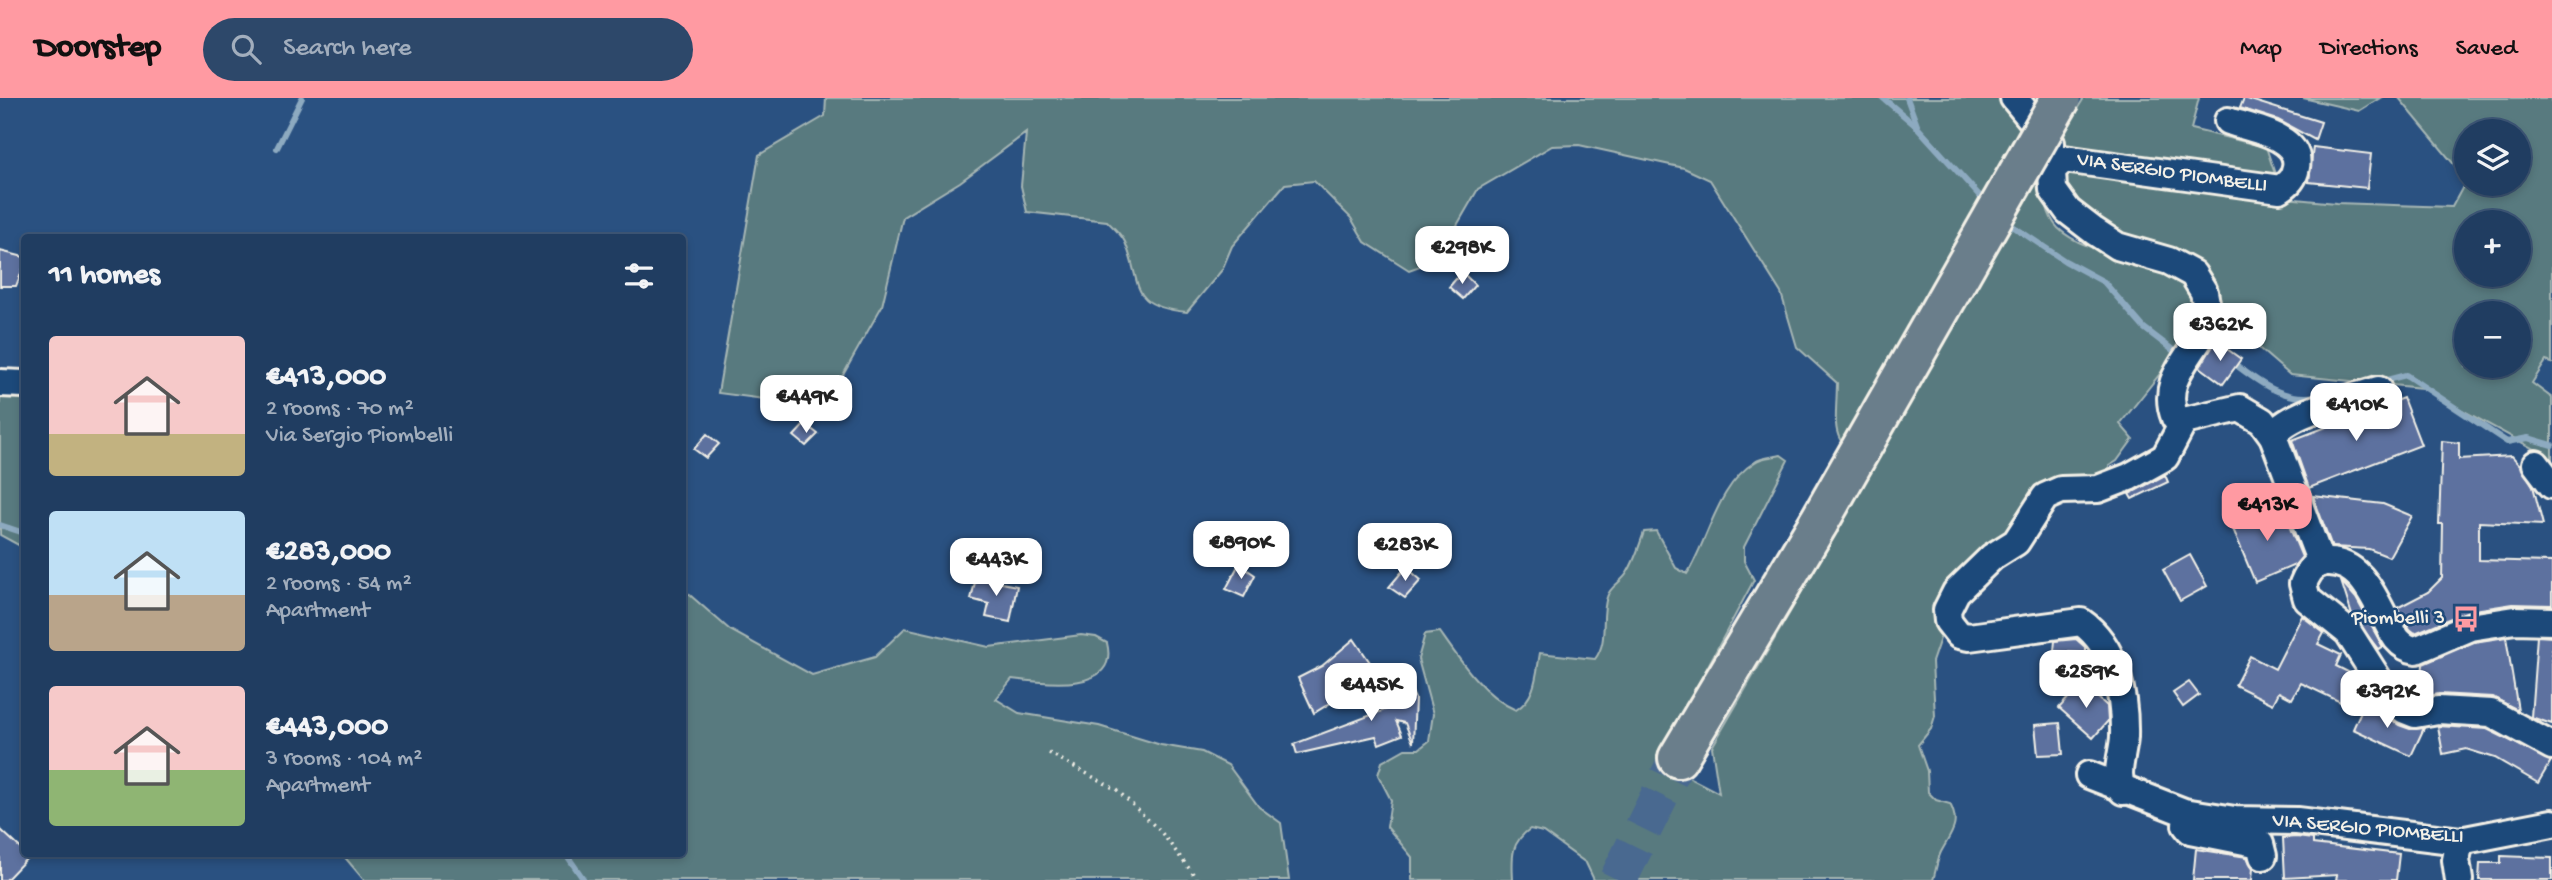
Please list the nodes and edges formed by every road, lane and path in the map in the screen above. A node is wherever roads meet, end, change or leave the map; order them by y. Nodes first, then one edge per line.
1 (2014, 98) edge
2 (2061, 98) edge
3 (2228, 121) dead end
4 (2064, 159) junction
5 (0, 383) edge
6 (21, 384) edge
7 (2378, 390) dead end
8 (2184, 421) junction
9 (2273, 436) junction
10 (2536, 464) dead end
11 (2552, 485) edge
12 (2321, 563) junction
13 (2552, 621) edge
14 (2552, 746) edge
15 (1049, 753) dead end
16 (1678, 758) tunnel mouth
17 (2089, 775) dead end
18 (2123, 791) junction
19 (2184, 812) junction
20 (2552, 823) edge
21 (2460, 841) junction
22 (2263, 856) dead end
23 (1198, 880) edge
24 (2459, 880) edge

1 - 4 street
2 - 16 highway, bridge
3 - 4 street, VIA SERGIO PIOMBELLI
4 - 8 street, VIA SERGIO PIOMBELLI
5 - 6 street
7 - 9 street
8 - 9 street
8 - 18 street
9 - 12 street
10 - 11 street
12 - 13 street
12 - 14 street
15 - 23 path
17 - 18 street, VIA SERGIO PIOMBELLI
18 - 19 street, VIA SERGIO PIOMBELLI
19 - 21 street, VIA SERGIO PIOMBELLI
19 - 22 street, VIA SERGIO PIOMBELLI
20 - 21 street, VIA SERGIO PIOMBELLI
21 - 24 street

